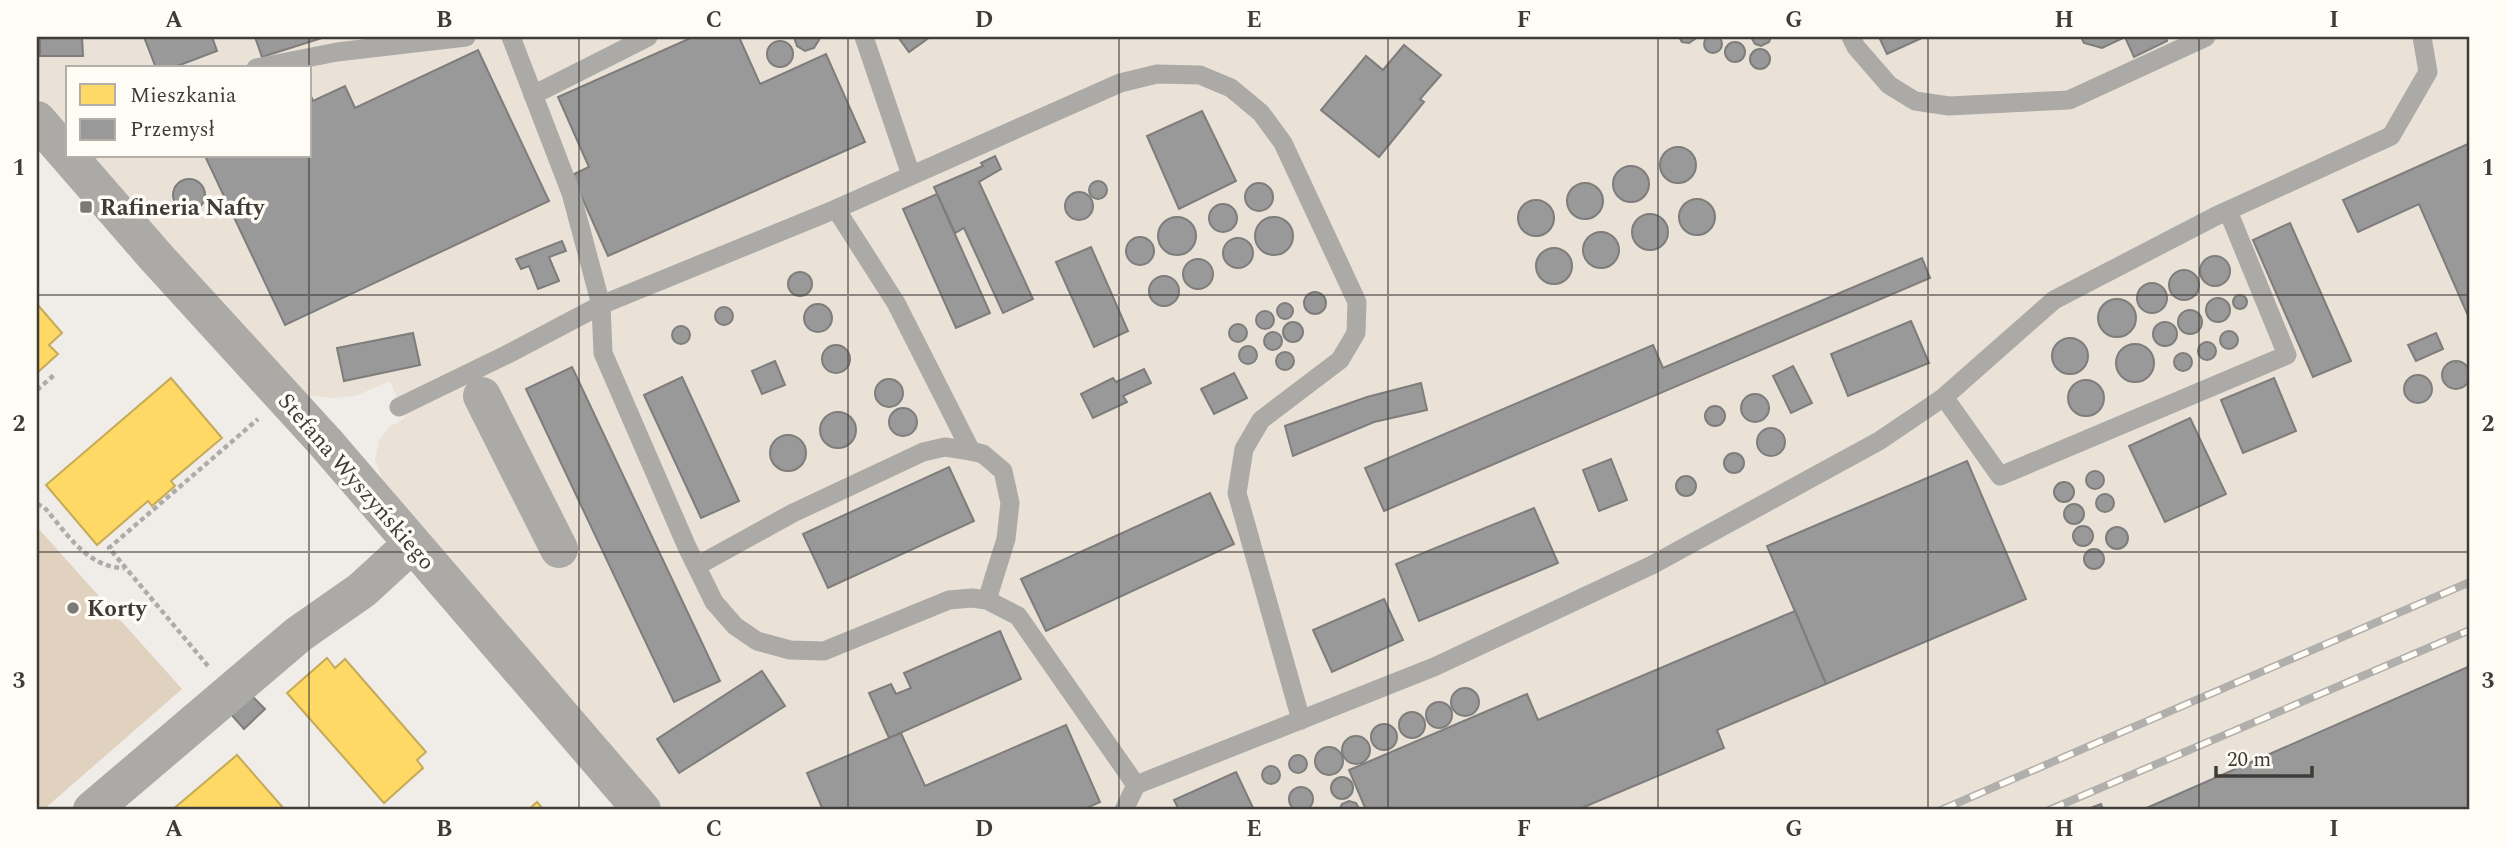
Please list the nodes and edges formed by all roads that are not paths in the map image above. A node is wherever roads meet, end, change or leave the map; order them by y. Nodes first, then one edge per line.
1 (466, 37) edge
2 (511, 37) edge
3 (648, 37) edge
4 (864, 37) edge
5 (1851, 37) edge
6 (2206, 37) edge
7 (2423, 37) edge
8 (266, 66) edge
9 (533, 95) junction
10 (37, 120) edge
11 (66, 153) edge
12 (70, 158) edge
13 (911, 175) junction
14 (836, 209) junction
15 (2228, 211) junction
16 (601, 305) junction
17 (476, 384) junction
18 (1944, 397) junction
19 (399, 407) dead end
20 (971, 451) junction
21 (412, 544) junction
22 (559, 549) dead end
23 (697, 566) junction
24 (987, 600) junction
25 (1301, 720) junction
26 (1136, 785) junction
27 (92, 810) edge
28 (642, 810) edge
29 (1124, 810) edge

1 - 8 lane
2 - 9 lane
3 - 9 lane
4 - 13 lane
5 - 6 lane
7 - 15 lane
9 - 16 lane
10 - 11 street, Stefana Wyszyńskiego
12 - 21 street, Stefana Wyszyńskiego
13 - 14 lane
13 - 25 lane
14 - 16 lane
14 - 20 lane
15 - 18 lane
15 - 18 lane
16 - 17 lane
16 - 23 lane
17 - 19 lane
17 - 22 street
18 - 25 lane
20 - 23 lane
20 - 24 lane
21 - 27 street
21 - 28 street, Stefana Wyszyńskiego
23 - 24 lane
24 - 26 lane
25 - 26 lane
26 - 29 lane

